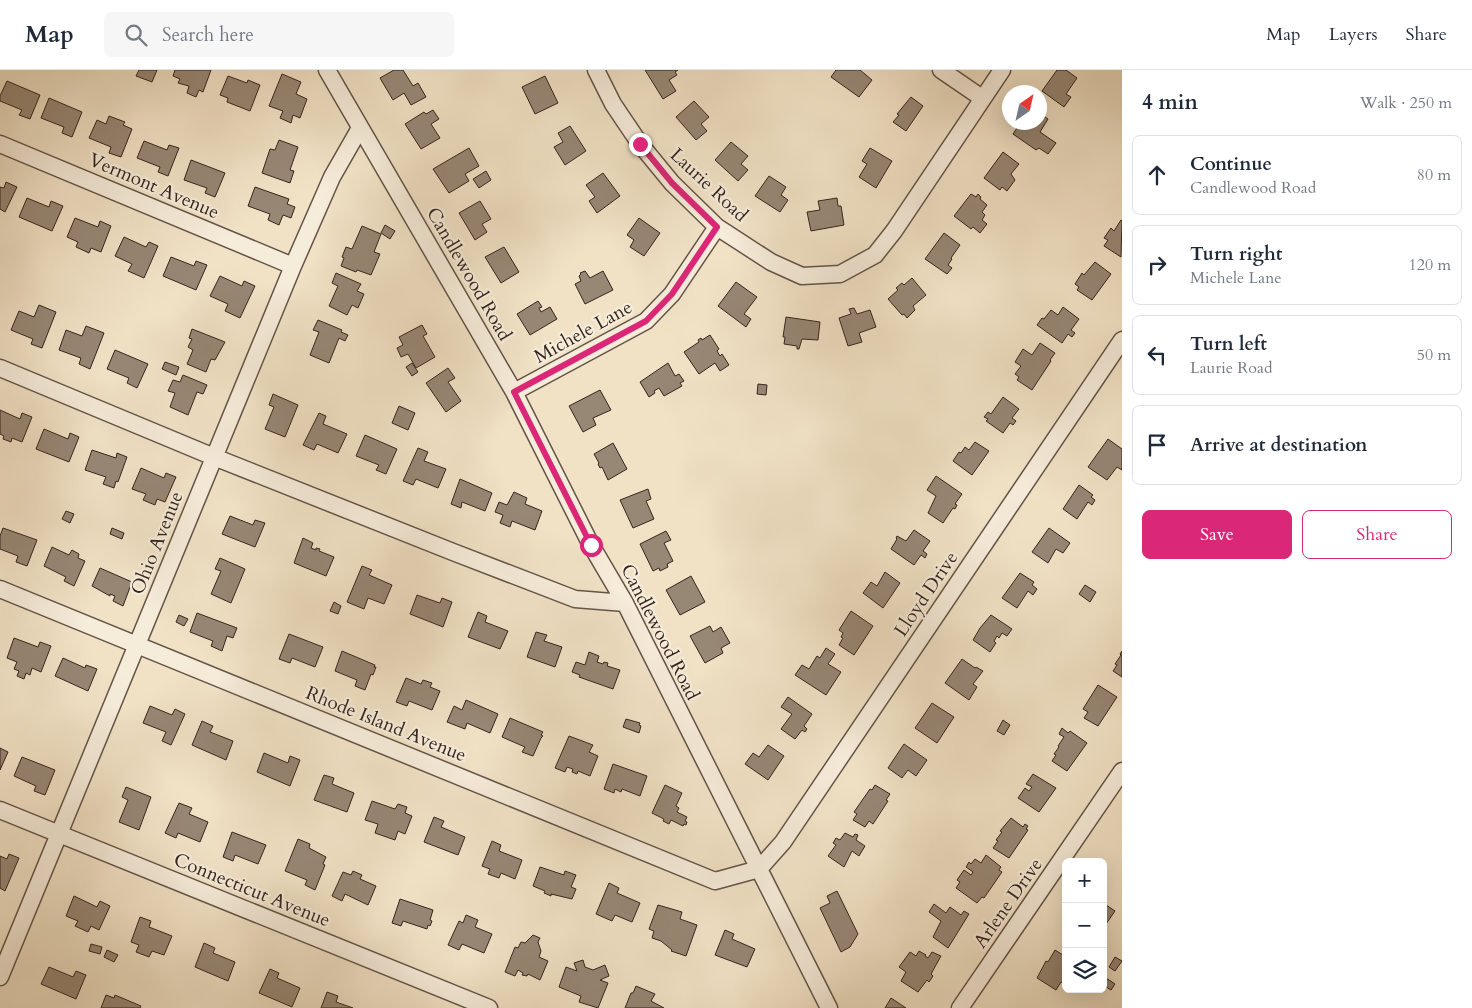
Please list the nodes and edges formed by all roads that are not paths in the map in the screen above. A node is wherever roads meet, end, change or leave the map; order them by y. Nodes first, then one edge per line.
1 (327, 70) edge
2 (596, 70) edge
3 (941, 70) edge
4 (1002, 70) edge
5 (982, 98) junction
6 (360, 128) junction
7 (0, 144) edge
8 (717, 227) junction
9 (293, 266) junction
10 (1122, 340) edge
11 (0, 368) edge
12 (514, 392) junction
13 (214, 457) junction
14 (0, 588) edge
15 (625, 603) junction
16 (138, 644) junction
17 (1122, 771) edge
18 (0, 810) edge
19 (60, 833) junction
20 (759, 868) junction
21 (0, 977) edge
22 (489, 1008) edge
23 (829, 1008) edge
24 (960, 1008) edge

1 - 6 street, Candlewood Road
2 - 8 street, Laurie Road
3 - 5 street
4 - 5 street, Laurie Road
5 - 8 street, Laurie Road
6 - 9 street, Ohio Avenue
6 - 12 street, Candlewood Road
7 - 9 street, Vermont Avenue
8 - 12 street, Michele Lane
9 - 13 street, Ohio Avenue
10 - 20 street, Lloyd Drive
11 - 13 street
12 - 15 street, Candlewood Road
13 - 15 street
13 - 16 street, Ohio Avenue
14 - 16 street, Rhode Island Avenue
15 - 20 street, Candlewood Road
16 - 19 street, Ohio Avenue
16 - 20 street, Rhode Island Avenue
17 - 24 street, Arlene Drive
18 - 19 street, Connecticut Avenue
19 - 21 street, Ohio Avenue
19 - 22 street, Connecticut Avenue
20 - 23 street, Candlewood Road

